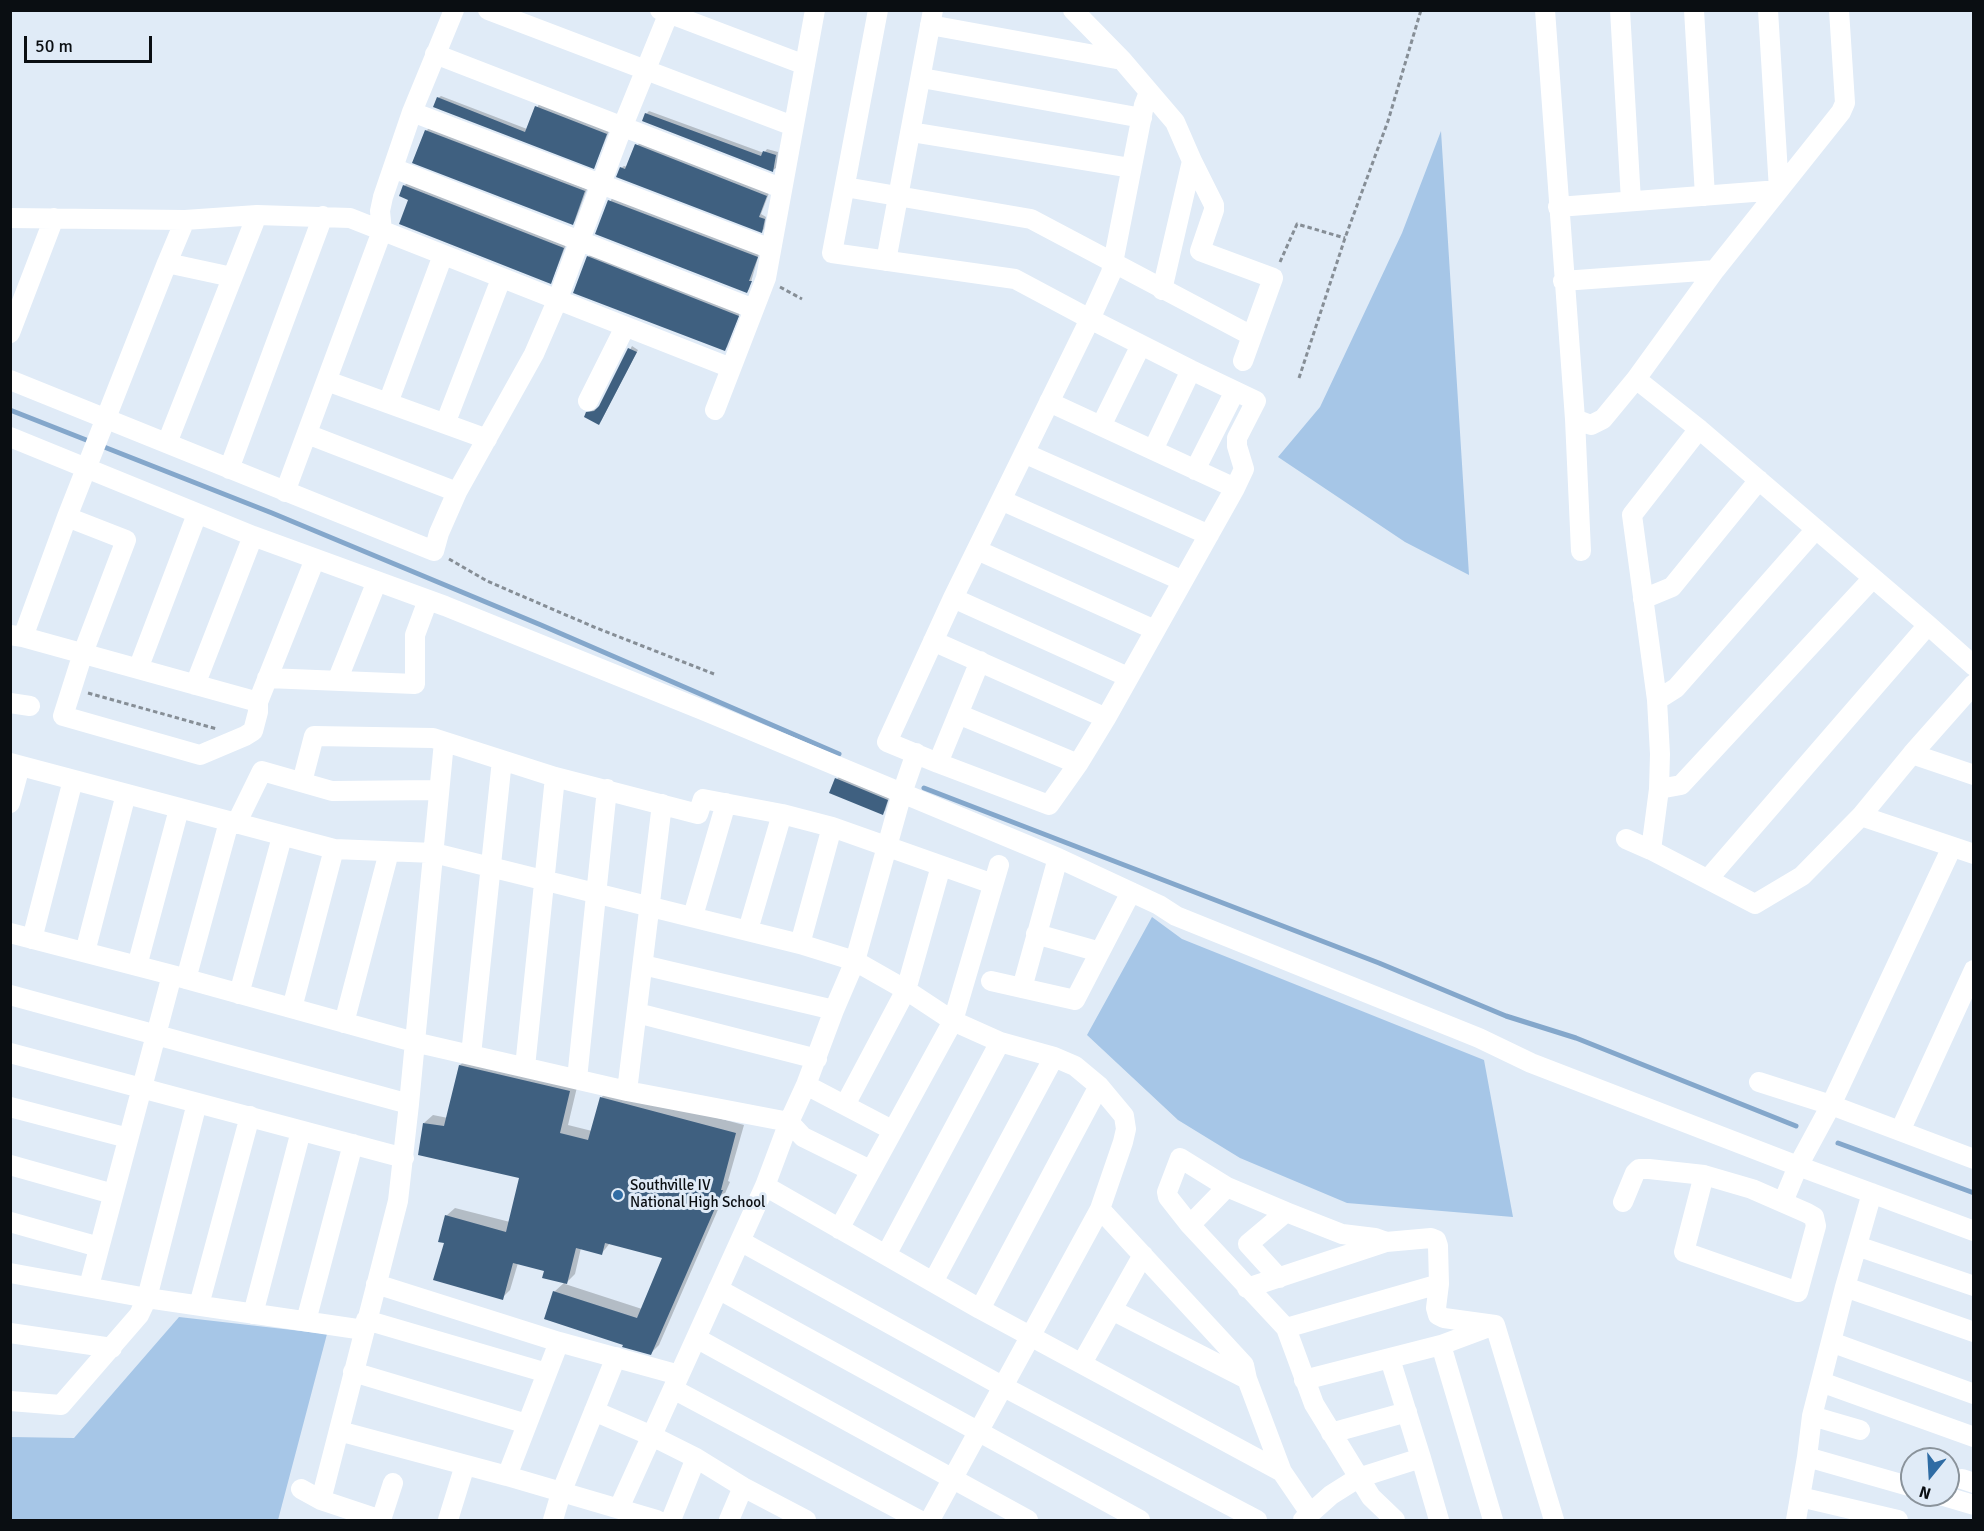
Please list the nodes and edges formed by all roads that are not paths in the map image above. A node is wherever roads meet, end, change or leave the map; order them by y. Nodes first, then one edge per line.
1 (454, 10) edge
2 (488, 10) edge
3 (815, 10) edge
4 (878, 10) edge
5 (1072, 10) edge
6 (1545, 10) edge
7 (1620, 10) edge
8 (1694, 10) edge
9 (1768, 10) edge
10 (1839, 10) edge
11 (667, 12) edge
12 (931, 18) edge
13 (435, 54) junction
14 (1122, 60) junction
15 (805, 65) junction
16 (646, 70) junction
17 (922, 78) junction
18 (1149, 92) junction
19 (412, 112) junction
20 (1142, 118) junction
21 (793, 126) junction
22 (622, 128) junction
23 (911, 132) junction
24 (1192, 161) junction
25 (393, 168) junction
26 (1131, 168) junction
27 (601, 184) junction
28 (845, 187) junction
29 (782, 189) junction
30 (1779, 190) junction
31 (1705, 196) junction
32 (898, 197) junction
33 (1631, 201) junction
34 (1558, 207) junction
35 (257, 215) junction
36 (323, 216) junction
37 (10, 218) edge
38 (54, 218) junction
39 (185, 220) junction
40 (382, 231) junction
41 (580, 241) junction
42 (771, 249) junction
43 (443, 255) junction
44 (886, 261) junction
45 (1113, 262) junction
46 (167, 263) junction
47 (1715, 270) junction
48 (232, 277) junction
49 (501, 279) junction
50 (1563, 281) junction
51 (1161, 290) junction
52 (557, 301) junction
53 (754, 309) junction
54 (1090, 319) junction
55 (625, 327) junction
56 (10, 333) edge
57 (1252, 336) junction
58 (1141, 345) junction
59 (1243, 361) dead end
60 (731, 368) junction
61 (1191, 370) junction
62 (1636, 379) junction
63 (10, 380) edge
64 (327, 381) junction
65 (1235, 391) junction
66 (588, 401) dead end
67 (1049, 402) junction
68 (388, 403) junction
69 (715, 410) dead end
70 (1575, 419) junction
71 (105, 422) junction
72 (445, 424) junction
73 (1101, 426) junction
74 (1699, 429) junction
75 (307, 434) junction
76 (10, 436) edge
77 (487, 439) junction
78 (167, 443) junction
79 (1153, 450) junction
80 (1024, 453) junction
81 (90, 460) junction
82 (229, 469) junction
83 (1196, 470) junction
84 (1760, 480) junction
85 (1235, 488) junction
86 (285, 492) junction
87 (458, 492) junction
88 (1001, 500) junction
89 (196, 514) junction
90 (67, 518) junction
91 (1816, 529) junction
92 (1209, 535) junction
93 (253, 536) junction
94 (977, 550) junction
95 (1581, 551) dead end
96 (315, 559) junction
97 (1873, 578) junction
98 (1183, 580) junction
99 (377, 581) junction
100 (953, 598) junction
101 (1643, 599) junction
102 (428, 600) junction
103 (1928, 625) junction
104 (1155, 630) junction
105 (17, 636) edge
106 (933, 641) junction
107 (83, 653) junction
108 (980, 661) junction
109 (1974, 666) edge
110 (138, 669) junction
111 (1128, 677) junction
112 (267, 678) junction
113 (338, 681) junction
114 (1974, 684) edge
115 (195, 685) junction
116 (1657, 700) junction
117 (258, 702) junction
118 (10, 703) edge
119 (30, 706) dead end
120 (958, 714) junction
121 (1106, 718) junction
122 (444, 742) junction
123 (916, 753) junction
124 (1912, 754) junction
125 (502, 760) junction
126 (938, 763) junction
127 (1078, 764) junction
128 (15, 765) edge
129 (1974, 775) edge
130 (555, 777) junction
131 (73, 780) junction
132 (302, 782) junction
133 (607, 789) junction
134 (1659, 789) junction
135 (439, 790) junction
136 (902, 793) junction
137 (126, 794) junction
138 (10, 803) edge
139 (726, 803) junction
140 (662, 804) junction
141 (179, 809) junction
142 (782, 814) junction
143 (1861, 816) junction
144 (232, 823) junction
145 (832, 827) junction
146 (282, 837) junction
147 (1626, 839) dead end
148 (888, 846) junction
149 (1952, 847) junction
150 (334, 849) junction
151 (1651, 850) junction
152 (389, 852) junction
153 (434, 853) junction
154 (1974, 854) edge
155 (1059, 858) junction
156 (999, 865) dead end
157 (941, 866) junction
158 (490, 867) junction
159 (1708, 879) junction
160 (545, 880) junction
161 (993, 884) junction
162 (596, 892) junction
163 (1131, 892) junction
164 (650, 905) junction
165 (693, 916) junction
166 (748, 930) junction
167 (10, 933) edge
168 (1036, 934) junction
169 (32, 939) junction
170 (801, 944) junction
171 (85, 952) junction
172 (1100, 952) junction
173 (855, 961) junction
174 (643, 965) junction
175 (137, 966) junction
176 (1974, 970) edge
177 (179, 977) junction
178 (992, 981) dead end
179 (1022, 988) junction
180 (906, 990) junction
181 (239, 994) junction
182 (10, 995) edge
183 (292, 1008) junction
184 (834, 1010) junction
185 (637, 1013) junction
186 (953, 1021) junction
187 (344, 1023) junction
188 (156, 1034) junction
189 (414, 1042) junction
190 (1000, 1042) junction
191 (10, 1053) edge
192 (471, 1055) junction
193 (1053, 1057) junction
194 (817, 1059) junction
195 (525, 1067) junction
196 (577, 1079) junction
197 (1759, 1082) dead end
198 (806, 1085) junction
199 (1099, 1086) junction
200 (141, 1088) junction
201 (627, 1090) junction
202 (197, 1103) junction
203 (409, 1104) junction
204 (844, 1105) junction
205 (1831, 1105) junction
206 (10, 1107) edge
207 (250, 1116) junction
208 (789, 1122) junction
209 (892, 1130) junction
210 (301, 1131) junction
211 (1900, 1131) junction
212 (128, 1138) junction
213 (353, 1144) junction
214 (1972, 1154) edge
215 (404, 1158) junction
216 (10, 1165) edge
217 (1798, 1166) junction
218 (870, 1170) junction
219 (1704, 1175) junction
220 (765, 1186) junction
221 (1227, 1187) junction
222 (1872, 1193) junction
223 (113, 1194) junction
224 (1623, 1202) dead end
225 (1783, 1202) junction
226 (1100, 1209) junction
227 (1286, 1212) junction
228 (10, 1222) edge
229 (1190, 1225) junction
230 (839, 1229) junction
231 (1974, 1231) edge
232 (740, 1241) junction
233 (1386, 1242) junction
234 (99, 1246) junction
235 (1857, 1246) junction
236 (886, 1255) junction
237 (1143, 1255) junction
238 (10, 1274) edge
239 (1279, 1278) junction
240 (933, 1282) junction
241 (376, 1284) junction
242 (1439, 1284) junction
243 (89, 1286) junction
244 (1974, 1286) edge
245 (1845, 1287) junction
246 (1247, 1288) junction
247 (718, 1289) junction
248 (147, 1298) junction
249 (199, 1305) junction
250 (980, 1309) junction
251 (1112, 1310) junction
252 (253, 1314) junction
253 (306, 1322) junction
254 (365, 1325) junction
255 (1495, 1325) junction
256 (1286, 1328) junction
257 (1974, 1332) edge
258 (10, 1333) edge
259 (1031, 1335) junction
260 (696, 1338) junction
261 (559, 1342) junction
262 (1831, 1342) junction
263 (1441, 1345) junction
264 (112, 1348) junction
265 (616, 1357) junction
266 (1390, 1359) junction
267 (1082, 1363) junction
268 (353, 1372) junction
269 (547, 1373) junction
270 (1246, 1379) junction
271 (1304, 1380) junction
272 (676, 1382) junction
273 (1821, 1382) junction
274 (1002, 1386) junction
275 (1974, 1394) edge
276 (10, 1401) edge
277 (594, 1411) junction
278 (1407, 1412) junction
279 (1812, 1416) junction
280 (527, 1424) junction
281 (1860, 1430) dead end
282 (339, 1431) junction
283 (978, 1433) junction
284 (1331, 1433) junction
285 (652, 1436) junction
286 (1974, 1437) edge
287 (1807, 1457) junction
288 (696, 1458) junction
289 (1421, 1458) junction
290 (465, 1465) junction
291 (1282, 1472) junction
292 (507, 1476) junction
293 (1358, 1478) junction
294 (952, 1480) junction
295 (393, 1483) dead end
296 (1900, 1484) edge
297 (742, 1487) junction
298 (301, 1490) dead end
299 (561, 1493) junction
300 (1800, 1497) junction
301 (321, 1500) junction
302 (619, 1508) junction
303 (1307, 1518) edge
304 (381, 1521) edge
305 (448, 1521) edge
306 (554, 1521) edge
307 (657, 1521) edge
308 (671, 1521) edge
309 (729, 1521) edge
310 (806, 1521) edge
311 (919, 1521) edge
312 (930, 1521) edge
313 (1028, 1521) edge
314 (1140, 1521) edge
315 (1257, 1521) edge
316 (1395, 1521) edge
317 (1439, 1521) edge
318 (1493, 1521) edge
319 (1554, 1521) edge
320 (1796, 1521) edge
321 (1898, 1521) edge

1 - 13 street
2 - 16 street
3 - 15 street
4 - 28 street
5 - 14 street
6 - 34 street
7 - 33 street
8 - 31 street
9 - 30 street
10 - 30 street
11 - 15 street
11 - 16 street
12 - 14 street
12 - 17 street
13 - 19 street
13 - 22 street
14 - 18 street
15 - 21 street
16 - 21 street
16 - 22 street
17 - 20 street
17 - 23 street
18 - 20 street
18 - 24 street
19 - 25 street
19 - 27 street
20 - 26 street
21 - 29 street
22 - 27 street
22 - 29 street
23 - 26 street
23 - 32 street
24 - 51 street
24 - 57 street
25 - 40 street
25 - 41 street
26 - 45 street
27 - 41 street
27 - 42 street
28 - 32 street
28 - 44 street
29 - 42 street
30 - 31 street
30 - 47 street
31 - 33 street
32 - 44 street
32 - 45 street
33 - 34 street
34 - 50 street
35 - 36 street
35 - 39 street
35 - 48 street
36 - 40 street
36 - 82 street
37 - 38 street
38 - 39 street
38 - 56 street
39 - 46 street
40 - 43 street
40 - 64 street
41 - 52 street
41 - 53 street
42 - 53 street
43 - 49 street
43 - 68 street
44 - 54 street
45 - 51 street
45 - 54 street
46 - 48 street
46 - 71 street
47 - 50 street
47 - 62 street
48 - 78 street
49 - 52 street
49 - 72 street
50 - 70 street
51 - 57 street
52 - 55 street
52 - 77 street
53 - 60 street
54 - 58 street
54 - 67 street
55 - 60 street
55 - 66 street
57 - 59 street
58 - 61 street
58 - 73 street
60 - 69 street
61 - 65 street
61 - 79 street
62 - 70 street
62 - 74 street
63 - 71 street
64 - 68 street
64 - 75 street
65 - 83 street
65 - 85 street
67 - 73 street
67 - 80 street
68 - 72 street
70 - 95 street
71 - 78 street
71 - 81 street
72 - 77 street
73 - 79 street
74 - 84 street
74 - 101 street
75 - 86 street
75 - 87 street
76 - 81 street
77 - 87 street
78 - 82 street
79 - 83 street
80 - 88 street
80 - 92 street
81 - 89 street
81 - 90 street
82 - 86 street
83 - 85 street
84 - 91 street
84 - 101 street
85 - 92 street
86 - 87 street
88 - 94 street
88 - 98 street
89 - 93 street
89 - 110 street
90 - 105 street
90 - 107 street
91 - 97 street
91 - 116 street
92 - 98 street
93 - 96 street
93 - 115 street
94 - 100 street
94 - 104 street
96 - 99 street
96 - 112 street
97 - 103 street
97 - 134 street
98 - 104 street
99 - 102 street
99 - 113 street
100 - 106 street
100 - 111 street
101 - 116 street
102 - 113 street
102 - 136 street
103 - 109 street
103 - 159 street
104 - 111 street
105 - 107 street
106 - 108 street
106 - 123 street
107 - 110 street
107 - 117 street
108 - 120 street
108 - 121 street
110 - 115 street
111 - 121 street
112 - 113 street
112 - 117 street
114 - 124 street
115 - 117 street
116 - 134 street
118 - 119 street
120 - 126 street
120 - 127 street
121 - 127 street
122 - 125 street
122 - 132 street
122 - 135 street
123 - 126 street
123 - 136 street
124 - 129 street
124 - 143 street
125 - 130 street
125 - 158 street
126 - 127 street
128 - 131 street
128 - 138 street
130 - 133 street
130 - 160 street
131 - 137 street
131 - 169 street
132 - 135 street
132 - 144 street
133 - 140 street
133 - 162 street
134 - 151 street
135 - 153 street
136 - 148 street
136 - 155 street
137 - 141 street
137 - 171 street
139 - 140 street
139 - 142 street
139 - 165 street
140 - 164 street
141 - 144 street
141 - 175 street
142 - 145 street
142 - 166 street
143 - 149 street
143 - 159 street
144 - 146 street
144 - 177 street
145 - 148 street
145 - 170 street
146 - 150 street
146 - 181 street
147 - 151 street
148 - 157 street
148 - 173 street
149 - 154 street
149 - 205 street
150 - 152 street
150 - 183 street
151 - 159 street
152 - 153 street
152 - 187 street
153 - 158 street
153 - 189 street
155 - 163 street
155 - 168 street
156 - 161 street
157 - 161 street
157 - 180 street
158 - 160 street
158 - 192 street
160 - 162 street
160 - 195 street
161 - 186 street
162 - 164 street
162 - 196 street
163 - 172 street
163 - 217 street
164 - 165 street
164 - 174 street
165 - 166 street
166 - 170 street
167 - 169 street
168 - 172 street
168 - 179 street
169 - 171 street
170 - 173 street
171 - 175 street
172 - 179 street
173 - 180 street
173 - 184 street
174 - 184 street
174 - 185 street
175 - 177 street
176 - 211 street
177 - 181 street
177 - 188 street
178 - 179 street
180 - 186 street
180 - 204 street
181 - 183 street
182 - 188 street
183 - 187 street
184 - 194 street
185 - 194 street
185 - 201 street
186 - 190 street
186 - 209 street
187 - 189 street
188 - 200 street
188 - 203 street
189 - 192 street
189 - 203 street
190 - 193 street
190 - 236 street
191 - 200 street
192 - 195 street
193 - 199 street
193 - 240 street
194 - 198 street
195 - 196 street
196 - 201 street
197 - 205 street
198 - 204 street
198 - 208 street
199 - 226 street
199 - 250 street
200 - 202 street
200 - 212 street
201 - 208 street
202 - 207 street
202 - 248 street
203 - 215 street
204 - 209 street
205 - 211 street
205 - 217 street
206 - 212 street
207 - 210 street
207 - 249 street
208 - 218 street
208 - 220 street
209 - 218 street
210 - 213 street
210 - 252 street
211 - 214 street
212 - 223 street
213 - 215 street
213 - 253 street
215 - 241 street
216 - 223 street
217 - 222 street
217 - 225 street
218 - 230 street
219 - 224 street
219 - 225 street
219 - 225 street
220 - 230 street
220 - 232 street
221 - 227 street
221 - 229 street
221 - 229 street
222 - 231 street
222 - 235 street
223 - 234 street
226 - 237 street
226 - 259 street
227 - 233 street
227 - 239 street
228 - 234 street
229 - 246 street
230 - 236 street
232 - 247 street
232 - 274 street
233 - 239 street
233 - 242 street
234 - 243 street
235 - 244 street
235 - 245 street
236 - 240 street
237 - 251 street
237 - 270 street
238 - 243 street
239 - 246 street
240 - 250 street
241 - 254 street
241 - 261 street
242 - 255 street
242 - 256 street
243 - 248 street
245 - 257 street
245 - 262 street
246 - 256 street
247 - 260 street
247 - 283 street
248 - 249 street
248 - 264 street
249 - 252 street
250 - 259 street
251 - 267 street
251 - 270 street
252 - 253 street
253 - 254 street
254 - 268 street
254 - 269 street
255 - 263 street
255 - 319 street
256 - 271 street
258 - 264 street
259 - 267 street
259 - 274 street
260 - 272 street
260 - 294 street
261 - 265 street
261 - 269 street
262 - 273 street
262 - 275 street
263 - 266 street
263 - 318 street
264 - 276 street
265 - 272 street
265 - 277 street
266 - 271 street
266 - 278 street
267 - 291 street
268 - 280 street
268 - 282 street
269 - 280 street
270 - 291 street
271 - 284 street
272 - 285 street
272 - 311 street
273 - 279 street
273 - 286 street
274 - 283 street
274 - 315 street
277 - 285 street
277 - 299 street
278 - 284 street
278 - 289 street
279 - 281 street
279 - 287 street
280 - 292 street
282 - 290 street
282 - 301 street
283 - 294 street
283 - 314 street
284 - 293 street
285 - 288 street
285 - 302 street
287 - 296 street
287 - 300 street
288 - 297 street
288 - 308 street
289 - 293 street
289 - 317 street
290 - 292 street
290 - 305 street
291 - 303 street
292 - 299 street
293 - 303 street
293 - 316 street
294 - 312 street
294 - 313 street
295 - 304 street
297 - 309 street
297 - 310 street
298 - 301 street
299 - 302 street
299 - 306 street
300 - 320 street
300 - 321 street
301 - 304 street
302 - 307 street

